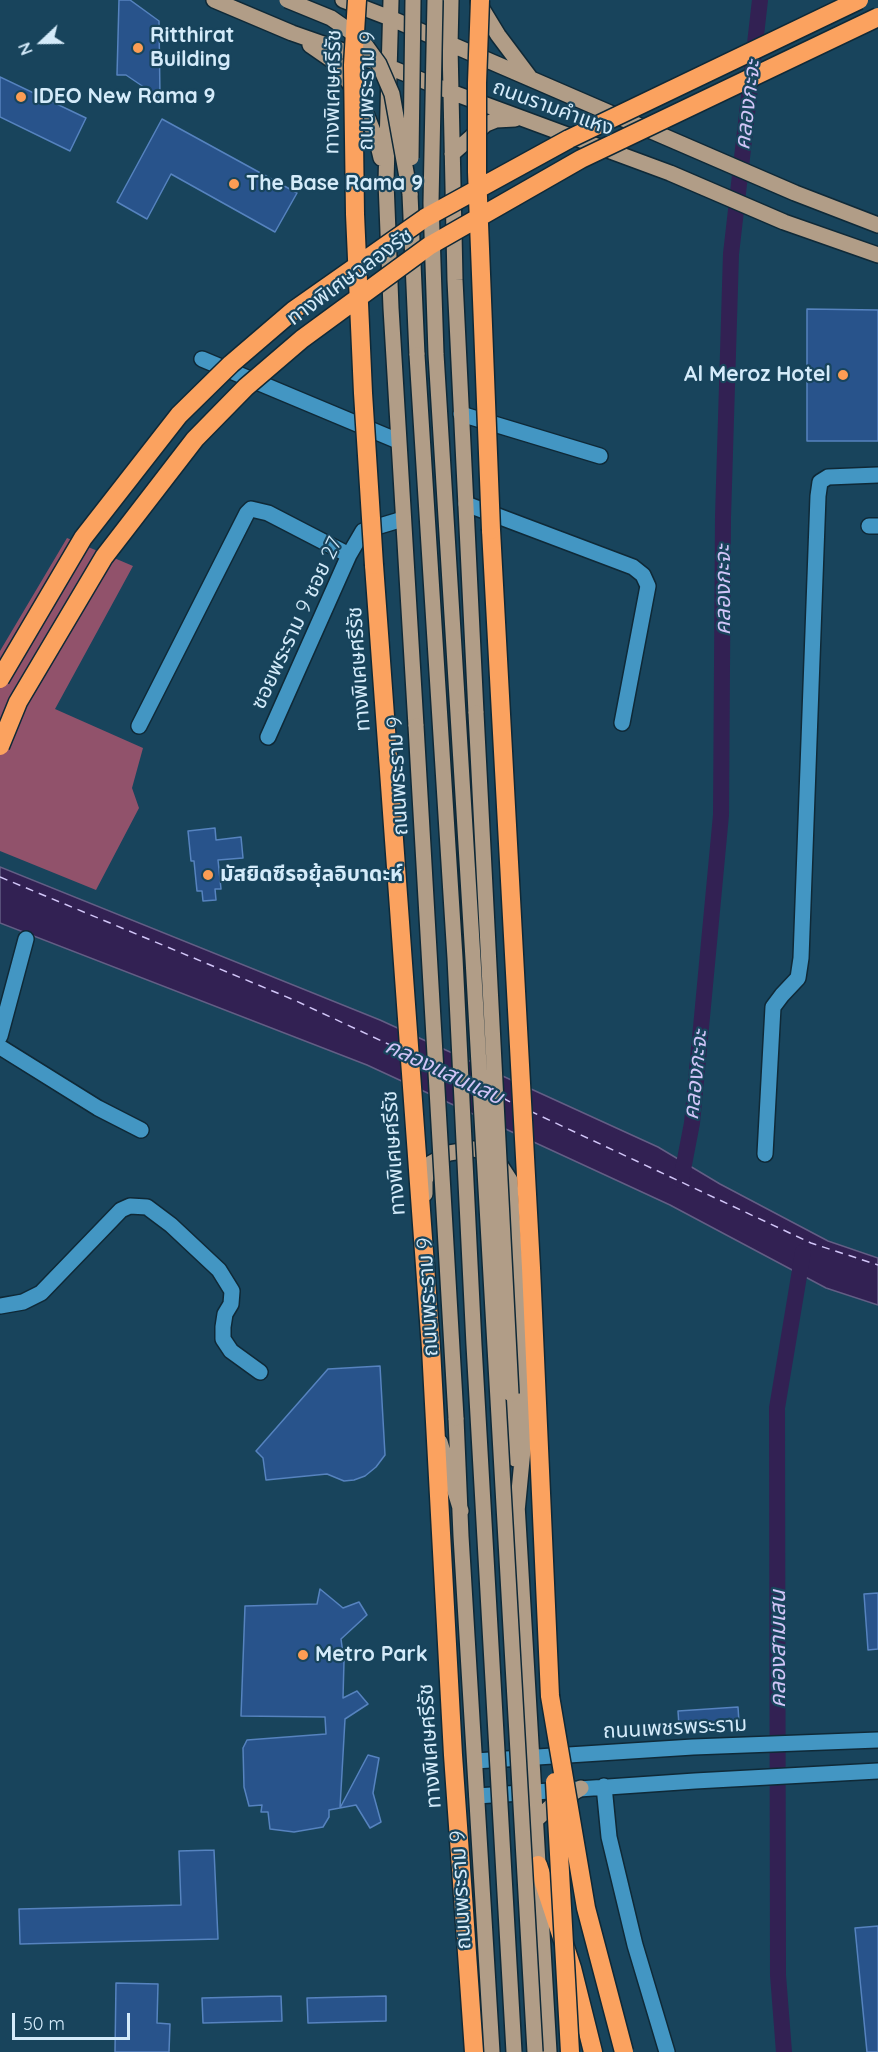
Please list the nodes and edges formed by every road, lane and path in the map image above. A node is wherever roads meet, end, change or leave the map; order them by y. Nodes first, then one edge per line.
1 (214, 0) edge
2 (287, 0) edge
3 (344, 0) edge
4 (357, 0) edge
5 (391, 0) edge
6 (413, 0) edge
7 (435, 0) edge
8 (451, 0) edge
9 (479, 0) edge
10 (859, 0) edge
11 (878, 16) edge
12 (390, 18) junction
13 (292, 33) junction
14 (450, 46) junction
15 (389, 67) junction
16 (532, 81) junction
17 (451, 92) junction
18 (521, 118) junction
19 (452, 154) junction
20 (386, 182) junction
21 (410, 194) junction
22 (878, 225) edge
23 (878, 255) edge
24 (202, 358) dead end
25 (461, 414) junction
26 (398, 441) junction
27 (600, 456) dead end
28 (878, 475) edge
29 (466, 504) junction
30 (403, 519) junction
31 (349, 555) junction
32 (0, 679) edge
33 (622, 723) dead end
34 (139, 726) dead end
35 (268, 737) dead end
36 (0, 746) edge
37 (26, 939) dead end
38 (0, 1036) edge
39 (0, 1047) edge
40 (141, 1130) dead end
41 (765, 1154) dead end
42 (0, 1306) edge
43 (260, 1372) dead end
44 (461, 1511) junction
45 (517, 1512) junction
46 (550, 1696) junction
47 (878, 1740) edge
48 (532, 1757) junction
49 (475, 1761) junction
50 (878, 1771) edge
51 (604, 1786) junction
52 (580, 1788) junction
53 (534, 1792) junction
54 (477, 1796) junction
55 (536, 1820) junction
56 (538, 1865) junction
57 (474, 2052) edge
58 (492, 2052) edge
59 (514, 2052) edge
60 (535, 2052) edge
61 (549, 2052) edge
62 (570, 2052) edge
63 (593, 2052) edge
64 (624, 2052) edge
65 (667, 2052) edge

1 - 13 main road, ถนนรามคำแหง
2 - 21 main road, bridge
3 - 12 main road, ถนนรามคำแหง
4 - 57 highway, ทางพิเศษศรีรัช, bridge
5 - 12 main road, ถนนพระราม 9
6 - 21 main road, ถนนพระราม 9, bridge
7 - 60 main road, bridge
8 - 14 main road
9 - 16 main road
9 - 46 highway, bridge
10 - 32 highway, ทางพิเศษฉลองรัช, bridge
11 - 36 highway, ทางพิเศษฉลองรัช, bridge
12 - 14 main road, ถนนรามคำแหง
12 - 15 main road, ถนนพระราม 9
13 - 15 main road, ถนนรามคำแหง
13 - 20 main road
14 - 16 main road, ถนนรามคำแหง
14 - 17 main road
15 - 17 main road, ถนนรามคำแหง
15 - 20 main road, ถนนพระราม 9
16 - 22 main road, ถนนรามคำแหง
17 - 18 main road, ถนนรามคำแหง
17 - 19 main road
18 - 19 main road
18 - 23 main road, ถนนรามคำแหง
19 - 25 main road
20 - 26 main road, ถนนพระราม 9
21 - 59 main road, ถนนพระราม 9, bridge
24 - 26 street
25 - 27 street
25 - 29 main road
26 - 30 main road, ถนนพระราม 9
28 - 41 street
29 - 33 street
29 - 45 main road, bridge
30 - 31 street, ซอยพระราม 9 ซอย 27
30 - 44 main road, ถนนพระราม 9, bridge
31 - 34 street
31 - 35 street, ซอยพระราม 9 ซอย 27
37 - 38 street
39 - 40 street
42 - 43 street
44 - 45 main road
44 - 49 main road, ถนนพระราม 9
45 - 48 main road
46 - 62 highway, bridge
46 - 64 highway, bridge
47 - 48 street, ถนนเพชรพระราม
48 - 49 street, ถนนเพชรพระราม
48 - 53 main road
49 - 54 main road, ถนนพระราม 9
50 - 51 street
51 - 52 street
51 - 65 street
52 - 53 street
52 - 55 main road
53 - 54 street
53 - 55 main road
54 - 58 main road, ถนนพระราม 9
55 - 56 main road
56 - 61 main road
56 - 63 highway

